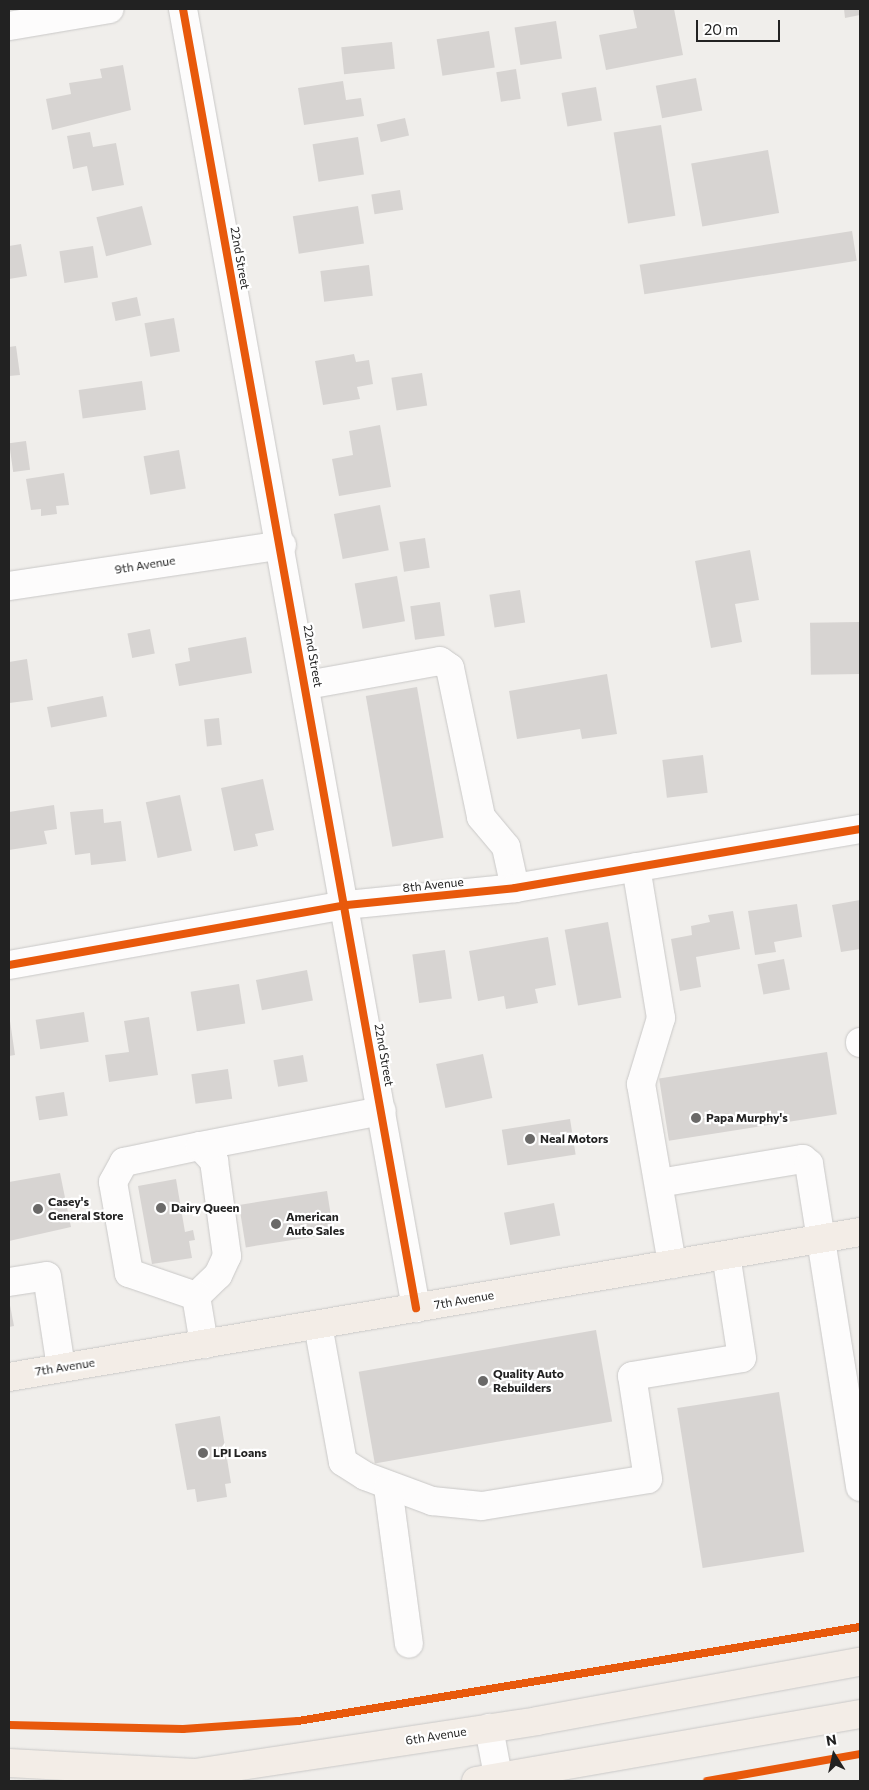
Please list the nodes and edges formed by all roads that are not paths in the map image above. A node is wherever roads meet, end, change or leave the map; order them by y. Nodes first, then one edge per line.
1 (110, 9) edge
2 (183, 9) edge
3 (9, 26) edge
4 (282, 545) junction
5 (9, 586) edge
6 (307, 684) junction
7 (860, 829) edge
8 (636, 867) junction
9 (515, 888) junction
10 (346, 905) junction
11 (9, 965) edge
12 (382, 1110) junction
13 (200, 1146) junction
14 (659, 1184) junction
15 (860, 1232) edge
16 (824, 1238) junction
17 (726, 1255) junction
18 (672, 1264) junction
19 (9, 1282) edge
20 (196, 1296) junction
21 (416, 1308) junction
22 (318, 1325) junction
23 (204, 1344) junction
24 (850, 1344) edge
25 (61, 1368) junction
26 (9, 1377) edge
27 (388, 1487) junction
28 (860, 1487) edge
29 (409, 1644) dead end
30 (860, 1662) edge
31 (860, 1714) edge
32 (489, 1728) junction
33 (9, 1763) edge
34 (491, 1780) edge

1 - 3 street
2 - 4 street, 22nd Street
4 - 5 street, 9th Avenue
4 - 6 street, 22nd Street
6 - 9 street
6 - 10 street, 22nd Street
7 - 8 street, 8th Avenue
8 - 9 street, 8th Avenue
8 - 14 street
9 - 10 street, 8th Avenue
10 - 11 street, 8th Avenue
10 - 12 street, 22nd Street
12 - 13 street
12 - 21 street, 22nd Street
13 - 20 street
13 - 20 street
14 - 16 street
14 - 18 street
15 - 16 main road, 7th Avenue
16 - 17 main road, 7th Avenue
16 - 24 street
17 - 18 main road, 7th Avenue
17 - 27 street
18 - 21 main road, 7th Avenue
19 - 25 street
20 - 23 street
21 - 22 main road, 7th Avenue
22 - 23 main road, 7th Avenue
22 - 27 street
23 - 25 main road, 7th Avenue
24 - 28 street
25 - 26 main road, 7th Avenue
27 - 29 street
30 - 32 main road, 6th Avenue
31 - 34 main road
32 - 33 main road, 6th Avenue
32 - 34 street

